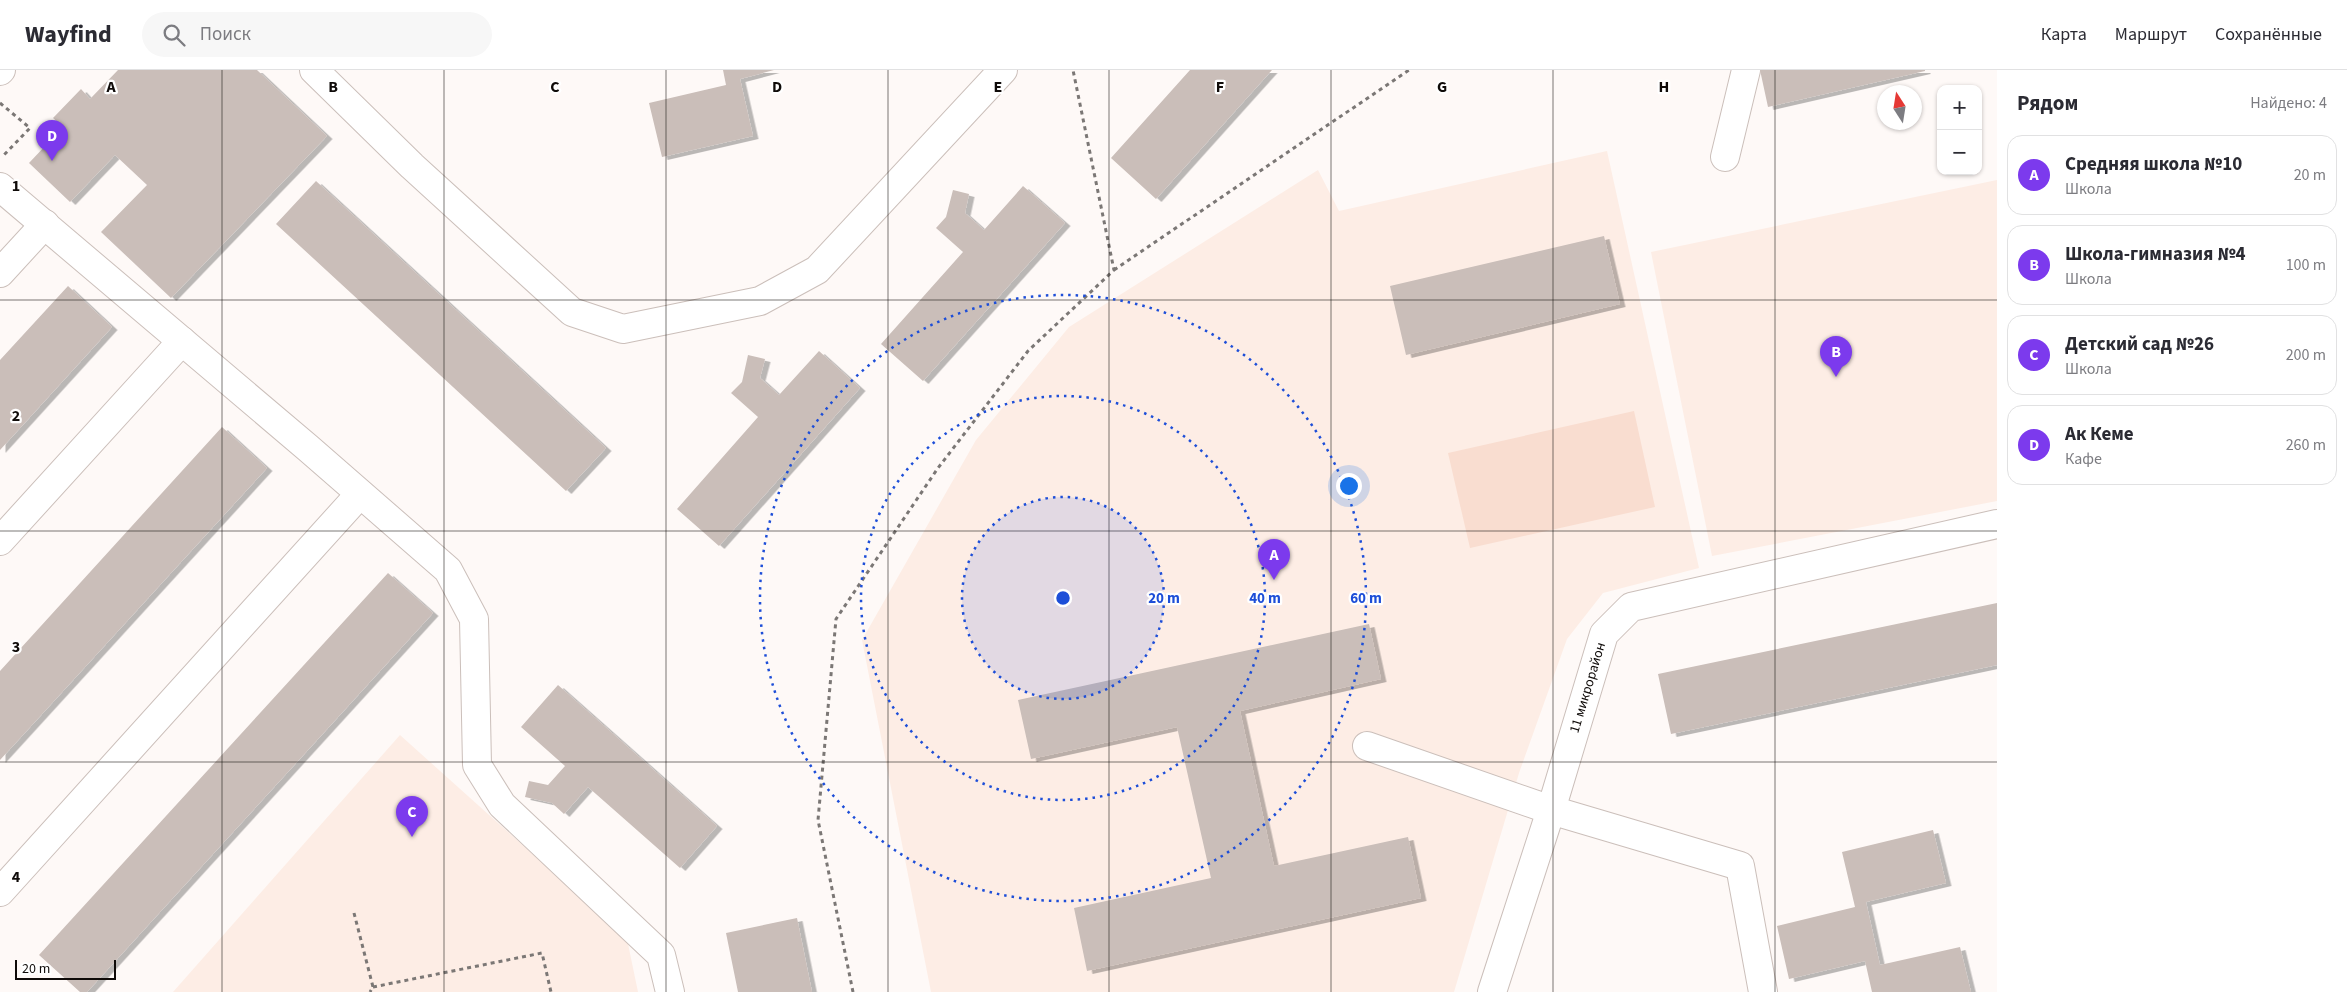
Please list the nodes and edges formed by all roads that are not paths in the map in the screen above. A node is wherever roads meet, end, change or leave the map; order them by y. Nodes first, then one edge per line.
1 (314, 70) edge
2 (1003, 70) edge
3 (1746, 70) edge
4 (1725, 157) dead end
5 (0, 187) edge
6 (45, 224) junction
7 (0, 273) edge
8 (182, 341) junction
9 (360, 494) junction
10 (1997, 524) edge
11 (0, 541) edge
12 (1367, 746) dead end
13 (1550, 810) junction
14 (0, 892) edge
15 (670, 992) edge
16 (1492, 992) edge
17 (1763, 992) edge

1 - 2 lane
3 - 4 lane
5 - 6 lane
6 - 7 lane
6 - 8 lane
8 - 9 lane
8 - 11 lane
9 - 14 lane
9 - 15 lane
10 - 13 lane, 11 микрорайон
12 - 13 lane
13 - 16 lane, 11 микрорайон
13 - 17 lane

